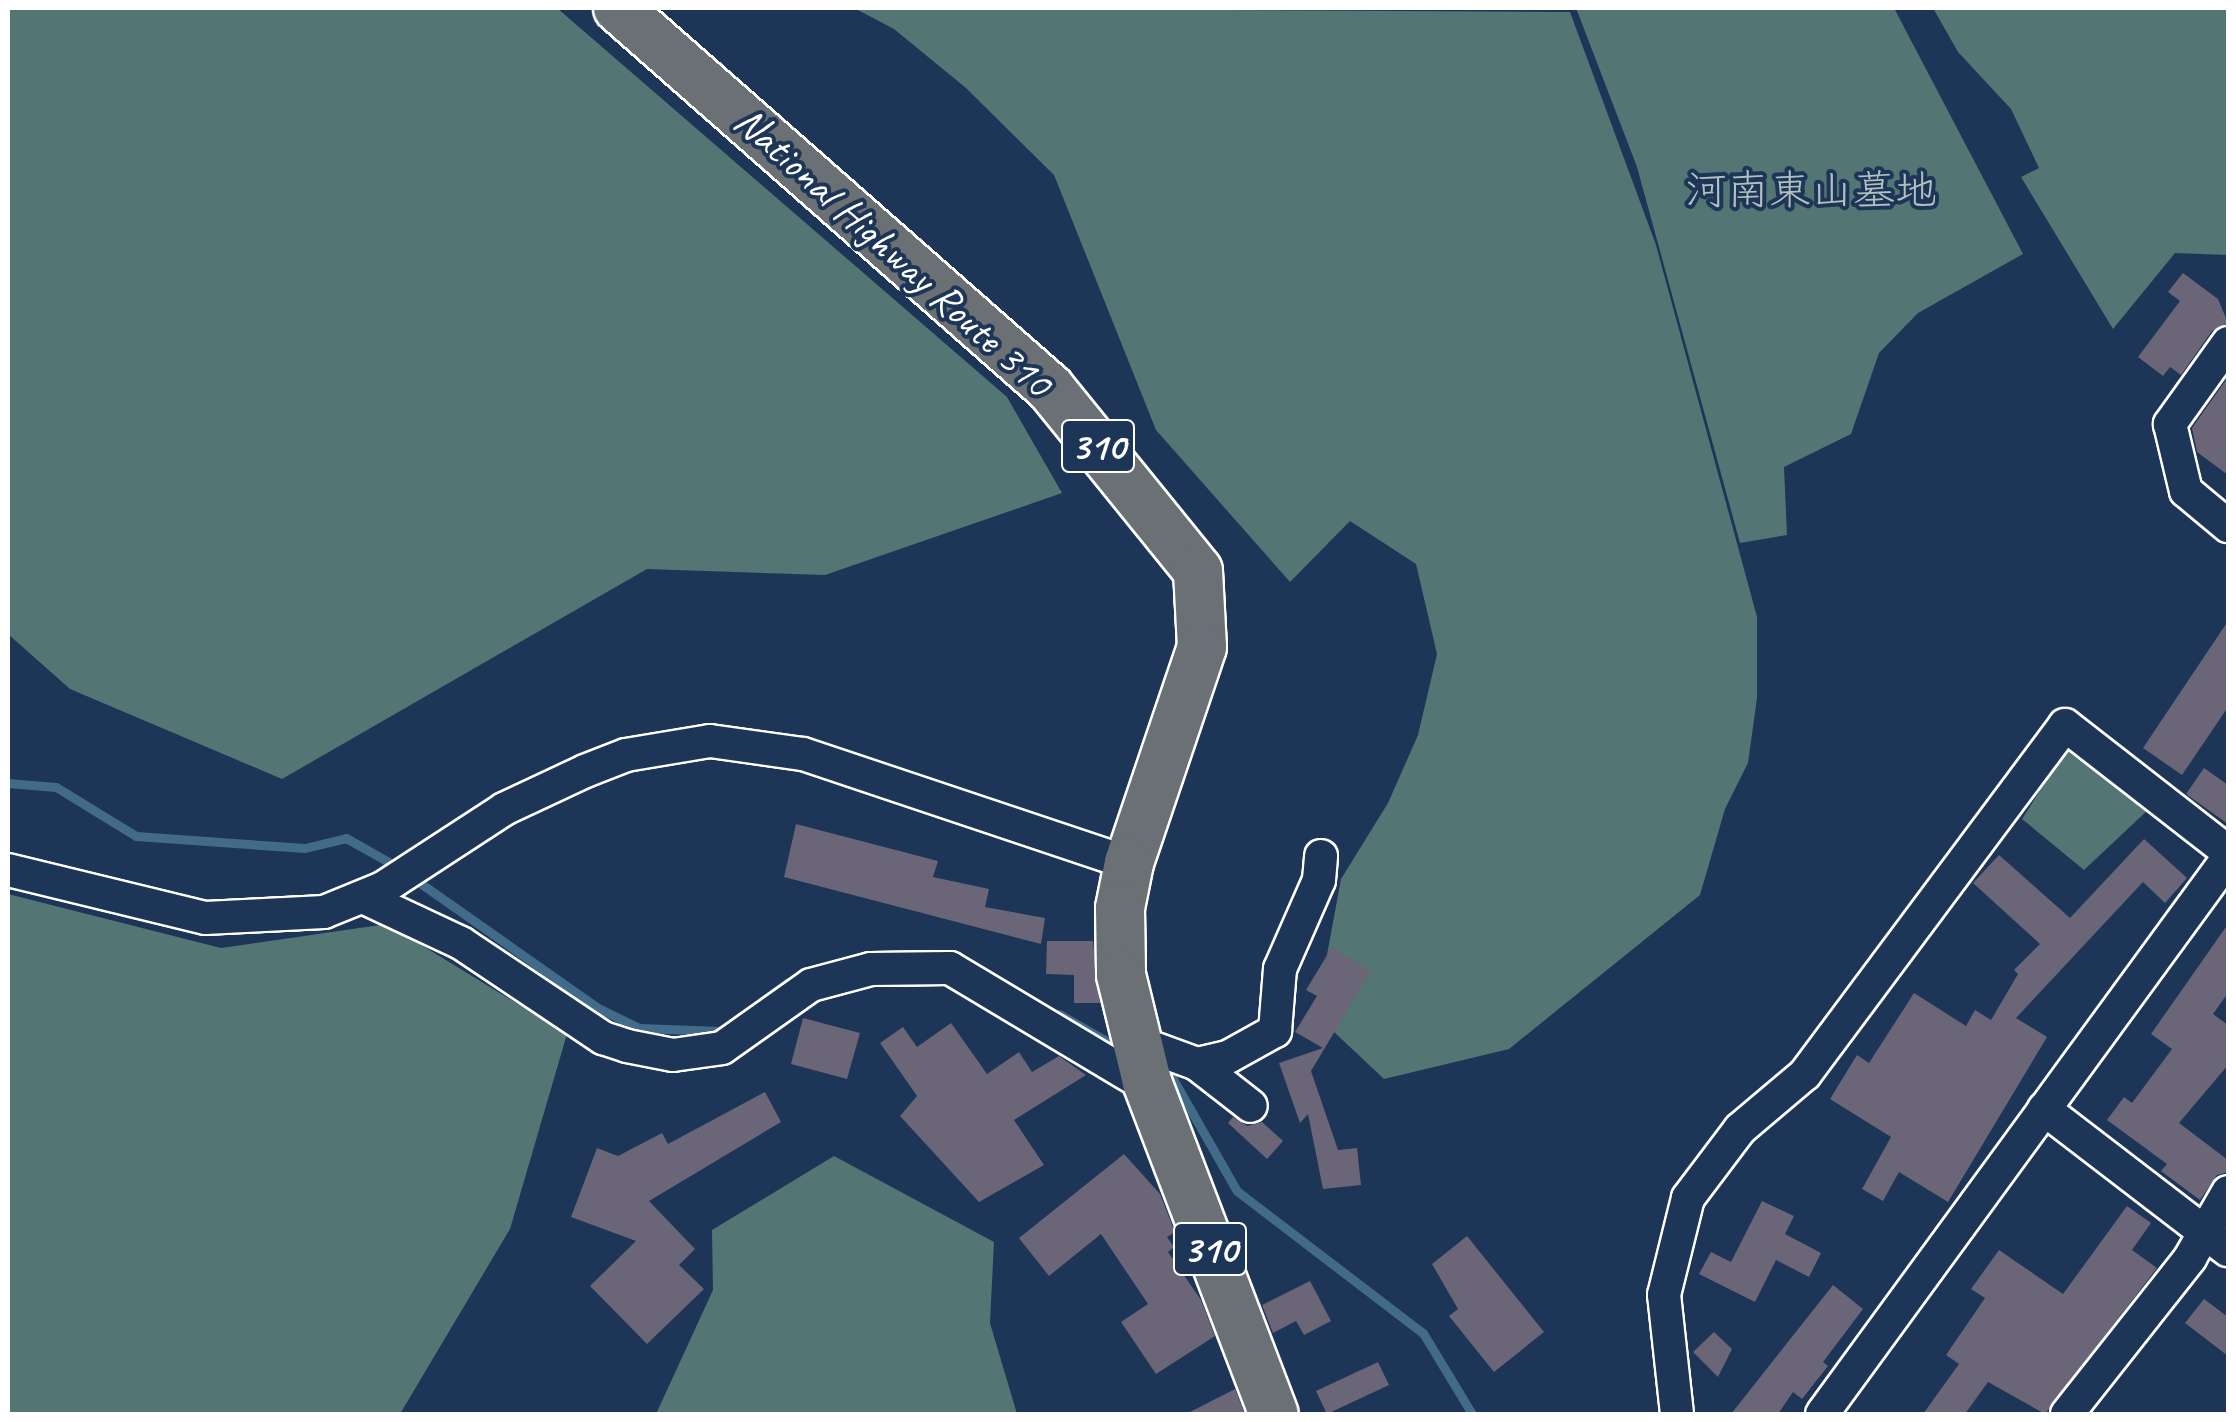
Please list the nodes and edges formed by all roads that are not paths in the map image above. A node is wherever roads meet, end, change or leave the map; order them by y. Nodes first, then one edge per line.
1 (618, 8) edge
2 (2228, 344) edge
3 (2228, 526) edge
4 (2228, 855) edge
5 (1322, 856) dead end
6 (1128, 862) junction
7 (8, 870) edge
8 (374, 893) junction
9 (2216, 898) edge
10 (1142, 1064) junction
11 (1197, 1064) junction
12 (1251, 1106) dead end
13 (2044, 1109) junction
14 (2228, 1192) edge
15 (2202, 1228) junction
16 (2228, 1250) edge
17 (1274, 1414) edge
18 (1677, 1414) edge
19 (1822, 1414) edge
20 (2067, 1414) edge

1 - 6 highway, National Highway Route 310 / 310
2 - 3 street
4 - 9 street
4 - 18 street
5 - 11 street
6 - 8 street
6 - 10 highway, National Highway Route 310 / 310
7 - 8 street
8 - 10 street
9 - 13 street
10 - 11 street
10 - 17 highway, National Highway Route 310 / 310
11 - 12 street
13 - 15 street
13 - 19 street
14 - 15 street
15 - 16 street
15 - 20 street

